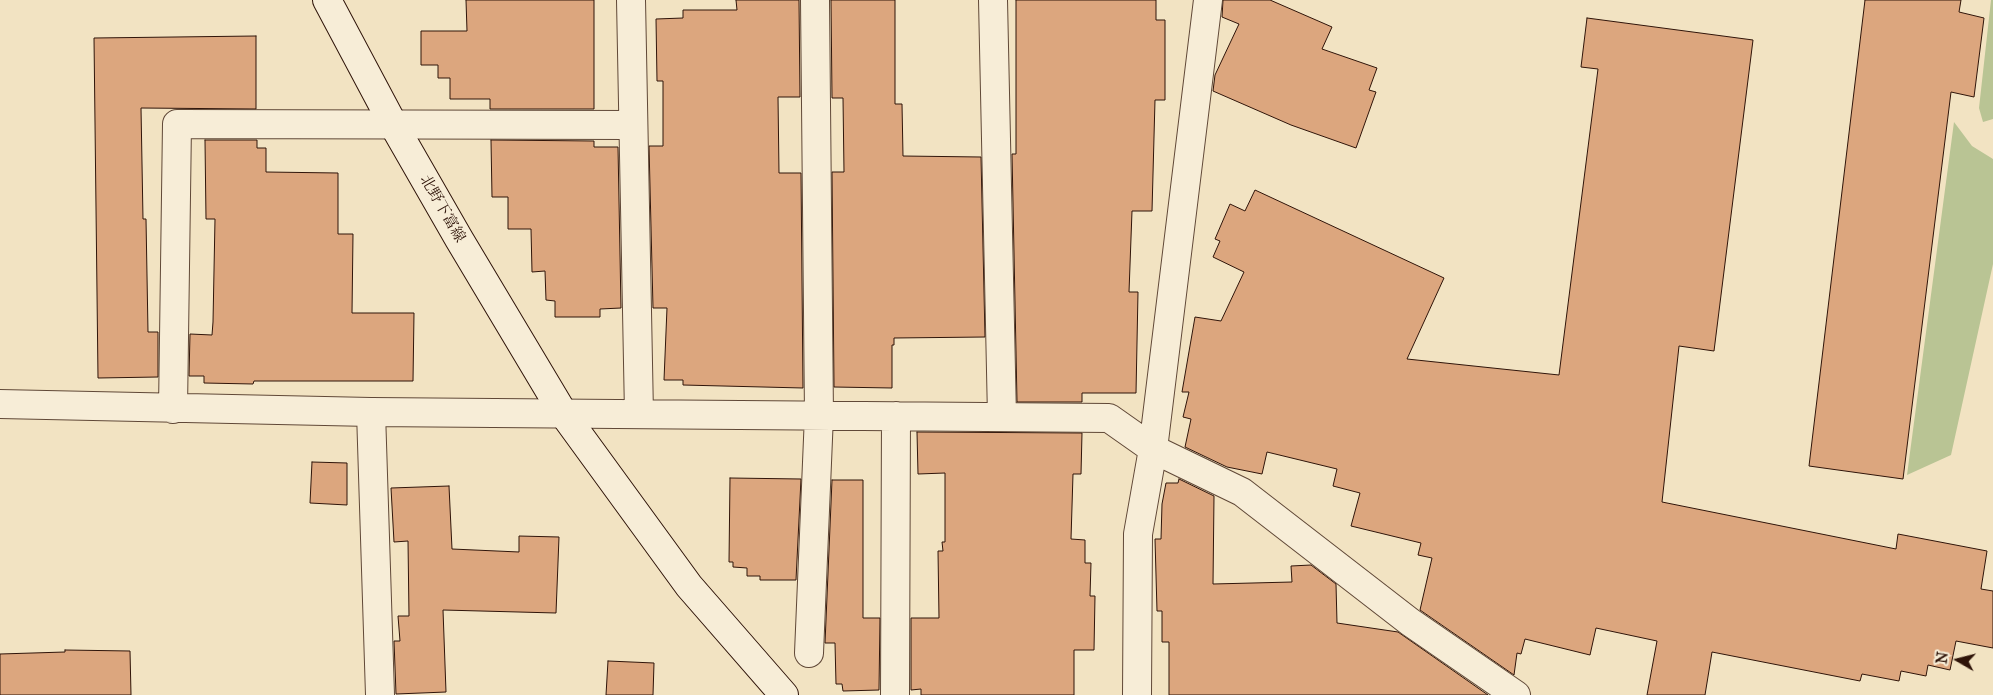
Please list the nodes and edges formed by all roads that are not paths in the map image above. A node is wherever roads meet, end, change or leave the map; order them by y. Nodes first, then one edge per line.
1 (327, 0) edge
2 (631, 0) edge
3 (815, 0) edge
4 (993, 0) edge
5 (1208, 0) edge
6 (393, 124) junction
7 (633, 125) junction
8 (0, 404) edge
9 (173, 408) junction
10 (372, 412) junction
11 (563, 414) junction
12 (639, 414) junction
13 (819, 415) junction
14 (896, 416) junction
15 (1002, 417) junction
16 (1153, 449) junction
17 (809, 653) dead end
18 (380, 695) edge
19 (784, 695) edge
20 (895, 695) edge
21 (1137, 695) edge
22 (1516, 695) edge

1 - 6 street, 北野下富線
2 - 7 street
3 - 13 street
4 - 15 street
5 - 16 street
6 - 7 street
6 - 9 street
6 - 11 street, 北野下富線
7 - 12 street
8 - 9 street
9 - 10 street
10 - 11 street
10 - 18 street
11 - 12 street
11 - 19 street, 北野下富線
12 - 13 street
13 - 14 street
13 - 17 street
14 - 15 street
14 - 20 street
15 - 16 street
16 - 21 street
16 - 22 street

